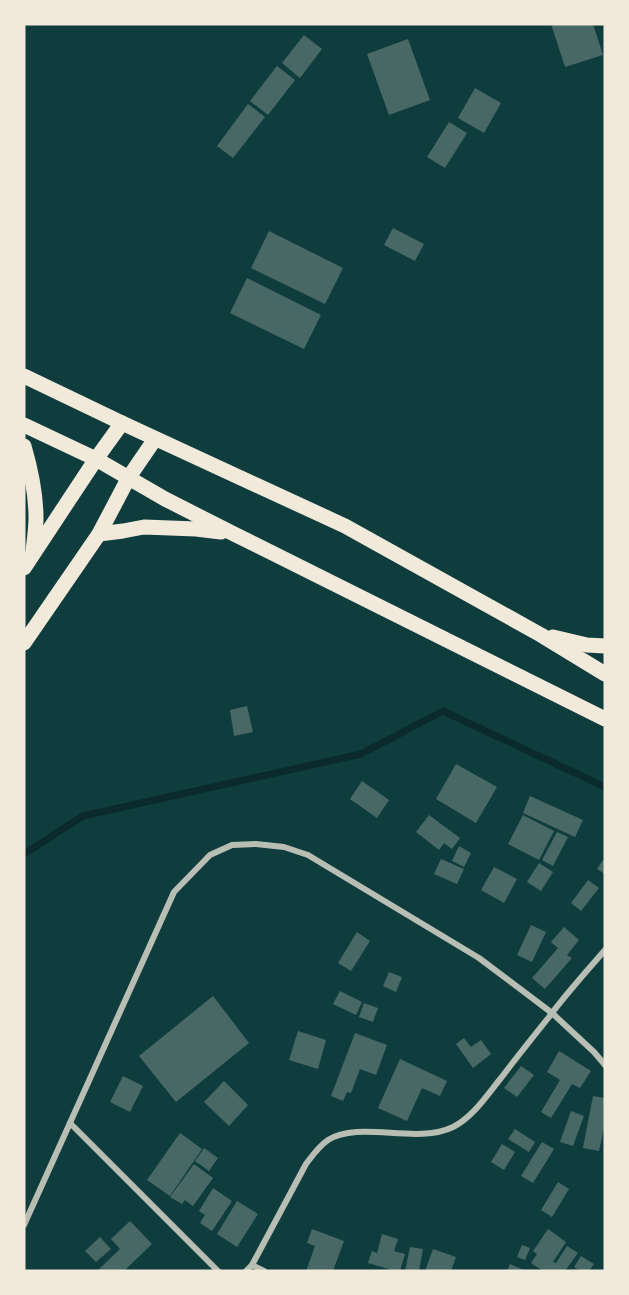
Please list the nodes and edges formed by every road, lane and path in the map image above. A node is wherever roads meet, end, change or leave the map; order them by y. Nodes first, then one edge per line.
1 (24, 376) edge
2 (122, 423) junction
3 (24, 425) edge
4 (155, 439) junction
5 (24, 446) edge
6 (96, 459) junction
7 (129, 477) junction
8 (232, 533) junction
9 (99, 534) junction
10 (33, 555) junction
11 (24, 568) edge
12 (541, 635) junction
13 (24, 643) edge
14 (605, 646) edge
15 (605, 674) edge
16 (605, 719) edge
17 (605, 951) edge
18 (552, 1013) junction
19 (605, 1065) edge
20 (70, 1123) junction
21 (24, 1225) edge
22 (252, 1265) junction
23 (218, 1271) edge
24 (246, 1271) edge
25 (264, 1271) edge

1 - 2 main road
2 - 4 main road
2 - 6 main road
3 - 6 main road
4 - 7 main road
4 - 12 main road
5 - 10 main road
6 - 7 main road
6 - 10 main road
7 - 8 main road
7 - 9 main road
8 - 9 main road
8 - 16 main road
9 - 13 main road
10 - 11 main road
12 - 14 main road
12 - 15 main road
17 - 18 street
18 - 19 street
18 - 20 street
18 - 22 street
20 - 21 street
20 - 23 street
22 - 24 street
22 - 25 street

